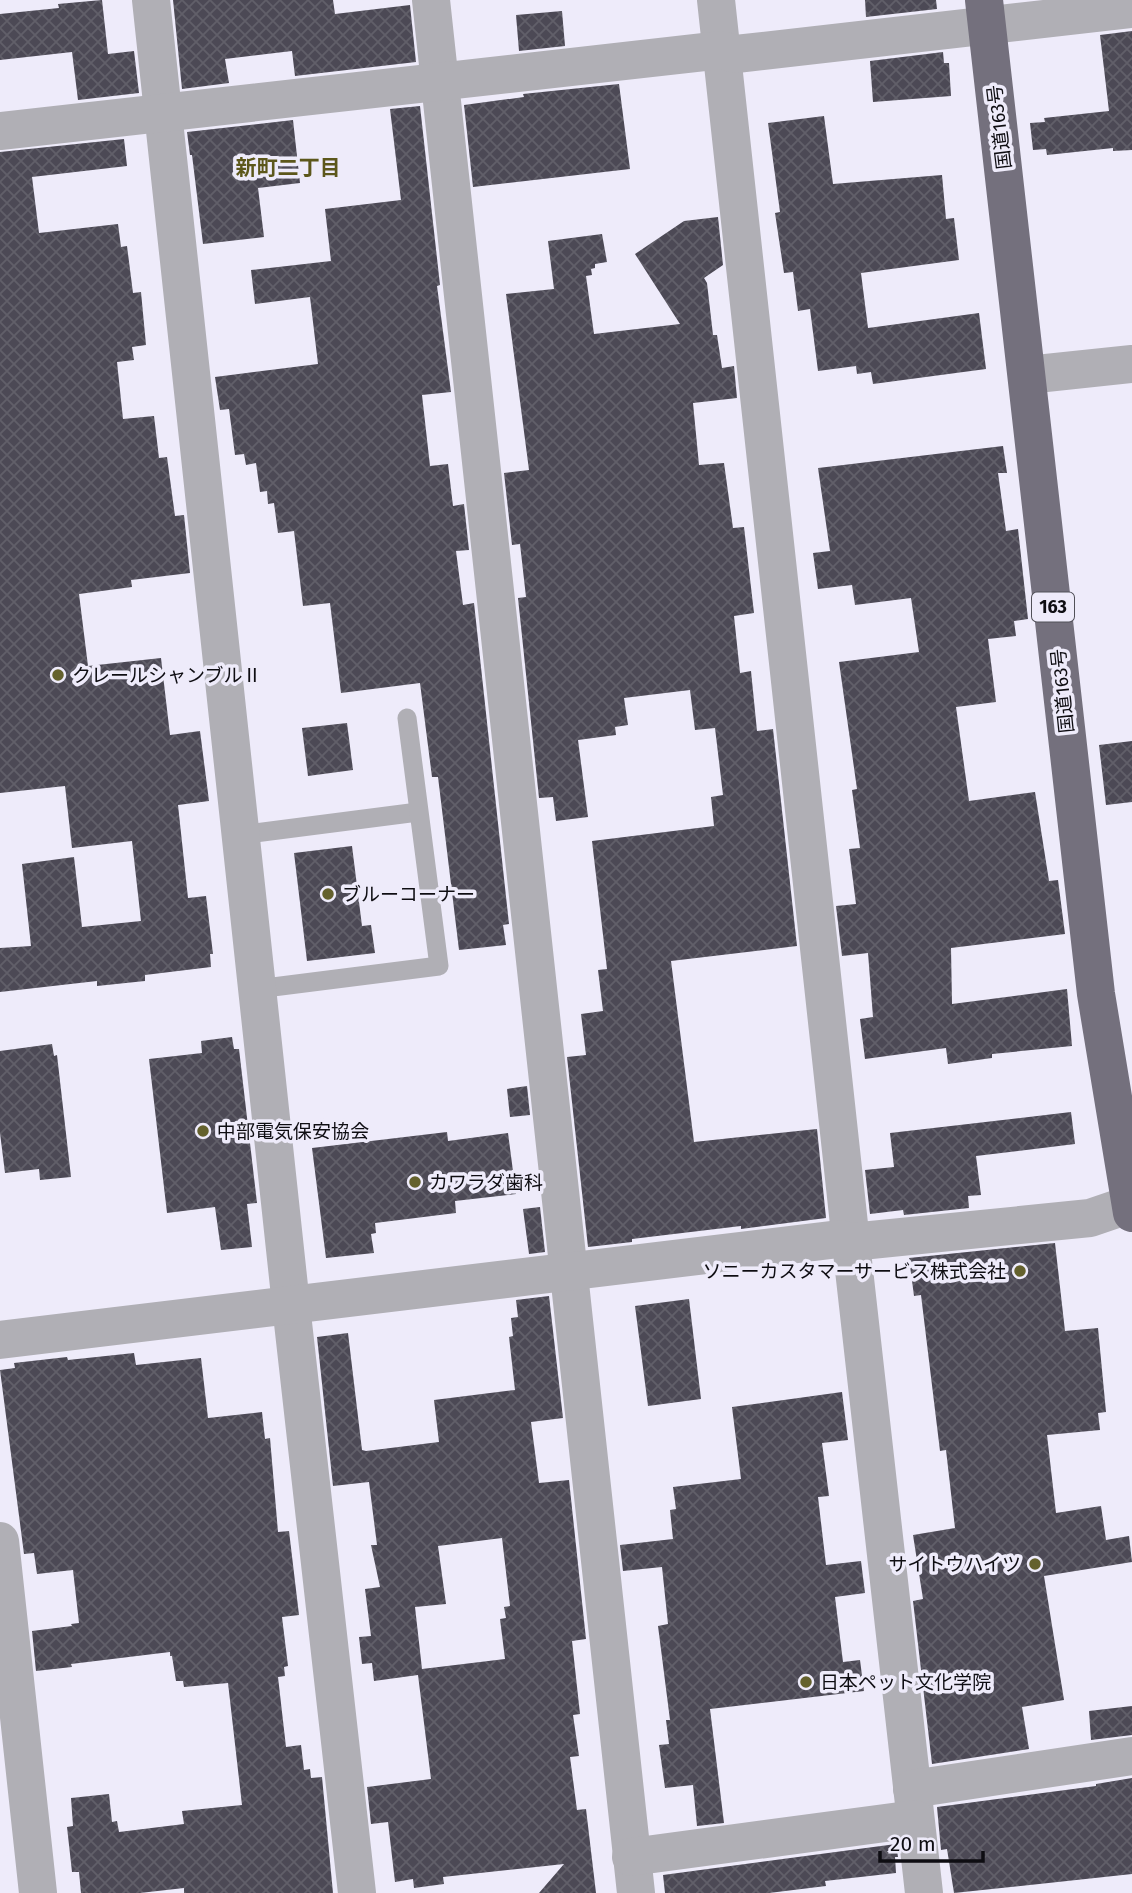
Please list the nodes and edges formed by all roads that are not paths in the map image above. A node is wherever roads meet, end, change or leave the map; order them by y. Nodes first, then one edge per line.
1 (150, 0) edge
2 (431, 0) edge
3 (716, 0) edge
4 (1132, 9) edge
5 (986, 13) edge
6 (722, 50) junction
7 (440, 82) junction
8 (163, 114) junction
9 (0, 131) edge
10 (1132, 364) edge
11 (1027, 375) junction
12 (407, 718) dead end
13 (418, 812) junction
14 (240, 835) junction
15 (257, 989) junction
16 (1132, 1208) edge
17 (851, 1242) junction
18 (568, 1271) junction
19 (290, 1305) junction
20 (0, 1340) edge
21 (0, 1541) edge
22 (1132, 1756) edge
23 (913, 1804) junction
24 (634, 1875) edge
25 (38, 1893) edge
26 (357, 1893) edge
27 (924, 1893) edge

1 - 8 street
2 - 7 street
3 - 6 street
4 - 5 street
5 - 6 street
5 - 11 highway, 国道163号 / 163
6 - 7 street
6 - 17 street
7 - 8 street
7 - 18 street
8 - 9 street
8 - 14 street
10 - 11 street
11 - 16 highway, 国道163号 / 163
12 - 13 lane
13 - 14 lane
13 - 15 lane
14 - 15 street
15 - 19 street
16 - 17 street
17 - 18 street
17 - 23 street
18 - 19 street
18 - 24 street
19 - 20 street
19 - 26 street
21 - 25 street
22 - 23 street
23 - 24 street
23 - 27 street

